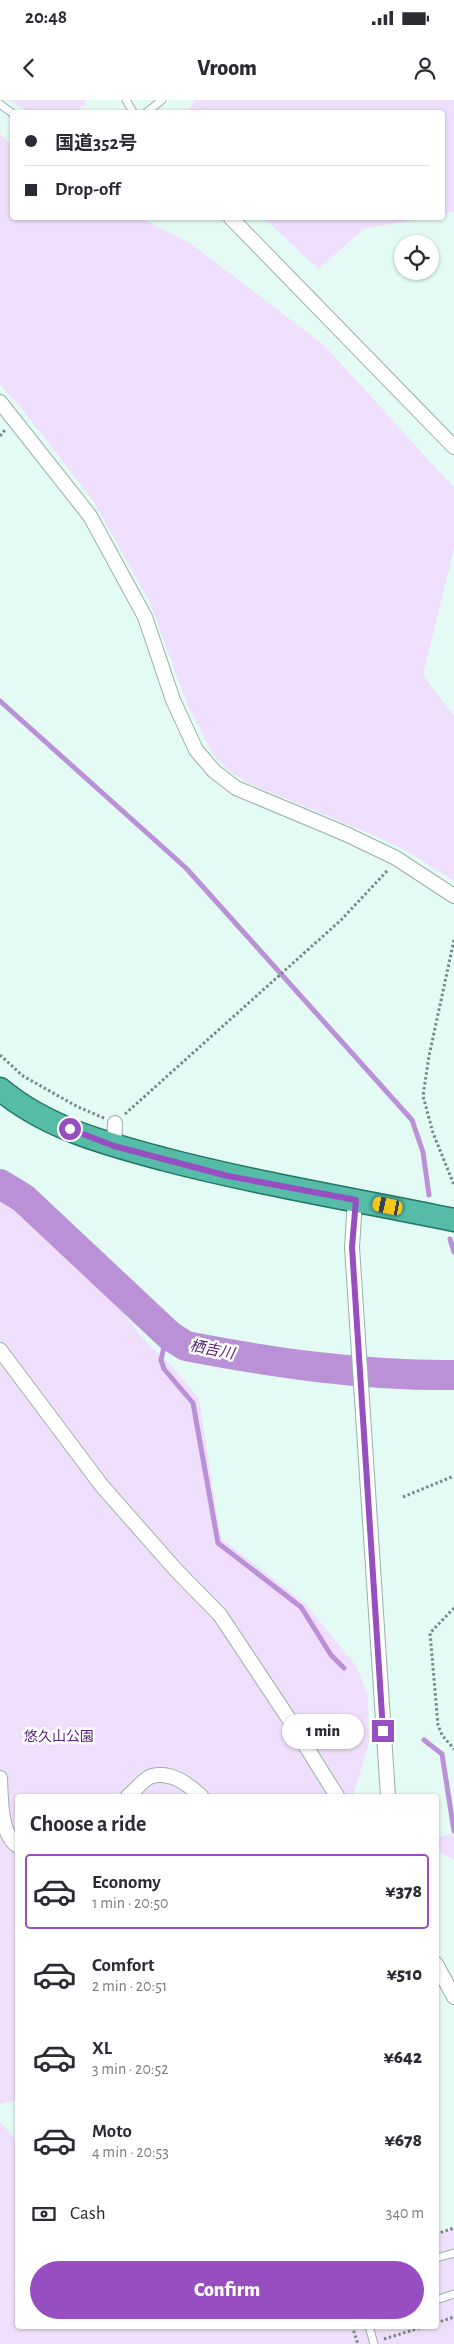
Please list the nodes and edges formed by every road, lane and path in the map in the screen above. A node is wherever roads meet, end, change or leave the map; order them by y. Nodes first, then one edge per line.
1 (162, 100) edge
2 (150, 110) edge
3 (233, 220) edge
4 (0, 402) edge
5 (454, 447) edge
6 (396, 858) junction
7 (454, 896) edge
8 (454, 940) edge
9 (0, 1055) edge
10 (3, 1098) edge
11 (116, 1123) junction
12 (114, 1146) junction
13 (454, 1185) edge
14 (356, 1200) junction
15 (454, 1220) edge
16 (0, 1350) edge
17 (454, 1476) edge
18 (403, 1497) dead end
19 (454, 1608) edge
20 (454, 1749) edge
21 (0, 1778) edge
22 (130, 1794) edge
23 (199, 1794) edge
24 (336, 1794) edge
25 (388, 1794) edge
26 (15, 1843) edge
27 (439, 1970) edge
28 (454, 1997) edge
29 (454, 2228) edge
30 (439, 2233) edge
31 (454, 2253) edge
32 (439, 2257) edge
33 (454, 2294) edge
34 (439, 2299) edge
35 (454, 2317) edge
36 (439, 2322) edge
37 (353, 2329) edge
38 (370, 2329) edge
39 (417, 2329) edge
40 (377, 2342) edge
41 (358, 2344) edge

1 - 2 lane
3 - 5 street
4 - 6 street
6 - 7 street
6 - 11 path
8 - 13 path
9 - 11 path
10 - 12 highway
11 - 12 street
12 - 14 highway
14 - 15 highway
14 - 25 street
16 - 24 street
17 - 18 path
19 - 20 path
21 - 26 street
22 - 23 street
27 - 28 street
29 - 30 path
31 - 32 lane
33 - 34 lane
35 - 36 path
37 - 41 path
38 - 40 lane
39 - 40 path

